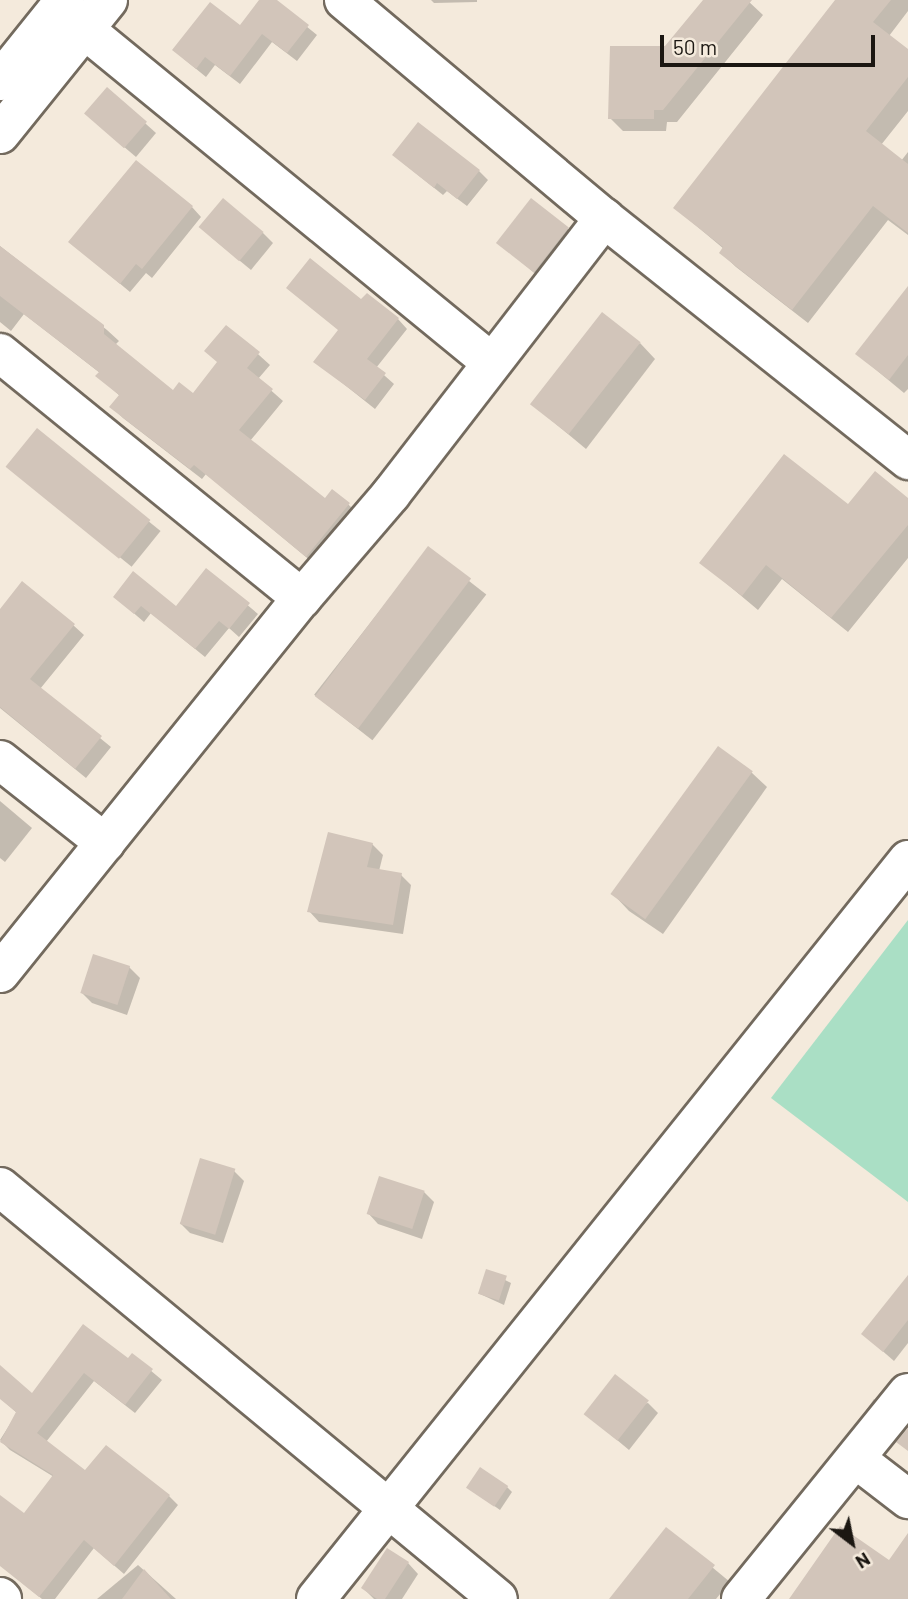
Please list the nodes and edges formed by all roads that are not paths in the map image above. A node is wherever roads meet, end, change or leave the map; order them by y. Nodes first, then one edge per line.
1 (108, 0) edge
2 (344, 0) edge
3 (75, 15) edge
4 (0, 81) edge
5 (0, 134) edge
6 (604, 218) junction
7 (0, 353) edge
8 (492, 363) junction
9 (908, 460) edge
10 (302, 598) junction
11 (0, 760) edge
12 (105, 842) junction
13 (908, 860) edge
14 (0, 973) edge
15 (0, 1187) edge
16 (908, 1393) edge
17 (856, 1459) junction
18 (908, 1499) edge
19 (389, 1509) junction
20 (316, 1599) edge
21 (498, 1599) edge
22 (741, 1599) edge

1 - 3 street
2 - 6 street
3 - 4 street
3 - 5 street
3 - 8 street
6 - 8 street
6 - 9 street
7 - 10 street
8 - 10 street
10 - 12 street
11 - 12 street
12 - 14 street
13 - 19 street
15 - 19 street
16 - 17 street
17 - 18 street
17 - 22 street
19 - 20 street
19 - 21 street

